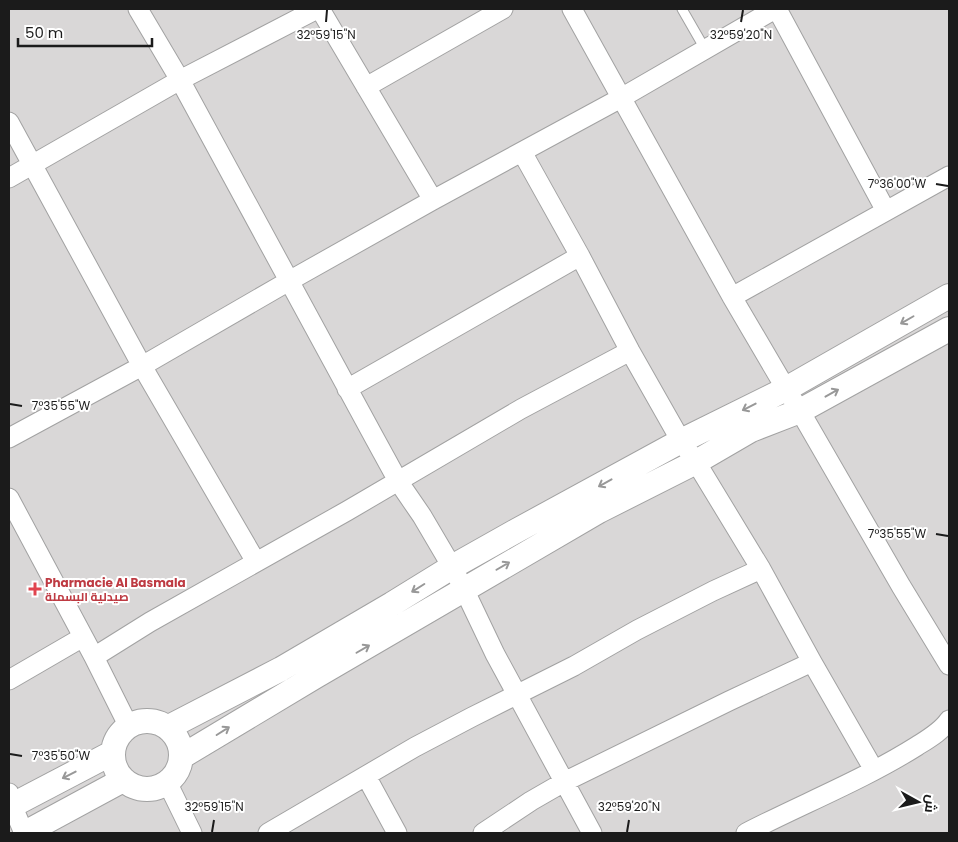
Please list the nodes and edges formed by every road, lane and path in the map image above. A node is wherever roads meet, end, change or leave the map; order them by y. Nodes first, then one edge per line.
1 (138, 9) edge
2 (319, 9) edge
3 (503, 9) edge
4 (572, 9) edge
5 (682, 9) edge
6 (776, 9) edge
7 (705, 49) junction
8 (180, 80) junction
9 (366, 86) junction
10 (621, 98) junction
11 (9, 122) edge
12 (522, 152) junction
13 (31, 165) junction
14 (949, 176) edge
15 (9, 178) edge
16 (433, 200) junction
17 (886, 211) junction
18 (580, 256) junction
19 (289, 281) junction
20 (949, 296) edge
21 (732, 297) junction
22 (949, 329) edge
23 (630, 351) junction
24 (142, 366) junction
25 (347, 389) junction
26 (786, 389) junction
27 (800, 411) junction
28 (9, 438) edge
29 (681, 441) junction
30 (696, 462) junction
31 (398, 481) junction
32 (9, 498) edge
33 (256, 562) junction
34 (452, 567) junction
35 (761, 569) junction
36 (464, 589) junction
37 (83, 637) junction
38 (94, 657) junction
39 (812, 662) junction
40 (949, 665) edge
41 (9, 680) edge
42 (516, 694) junction
43 (948, 723) edge
44 (128, 725) junction
45 (168, 727) junction
46 (112, 753) junction
47 (181, 757) junction
48 (874, 770) junction
49 (366, 776) junction
50 (123, 780) junction
51 (167, 782) junction
52 (564, 782) junction
53 (10, 802) edge
54 (25, 833) edge
55 (192, 833) edge
56 (268, 833) edge
57 (398, 833) edge
58 (483, 833) edge
59 (592, 833) edge
60 (746, 833) edge

1 - 8 street
2 - 8 street
2 - 9 street
3 - 9 street
4 - 10 street
5 - 7 lane
6 - 7 street
6 - 17 street
7 - 10 street
8 - 13 street
8 - 19 street
9 - 16 street
10 - 12 street
10 - 21 street
11 - 13 street
12 - 16 street
12 - 18 street
13 - 15 street
13 - 24 street
14 - 17 street
16 - 19 street
17 - 21 street
18 - 23 street
18 - 25 street
19 - 24 street
19 - 25 street
20 -> 26 street
21 - 26 street
27 -> 22 street
23 - 29 street
23 - 31 street
24 - 28 street
24 - 33 street
25 - 31 street
26 - 27 street
26 -> 29 street
27 - 30 street
27 - 40 street
29 - 30 street
29 -> 34 street
30 - 35 street
36 -> 30 street
31 - 33 street
31 - 34 street
32 - 37 street
33 - 38 street
34 - 36 street
34 -> 45 street
35 - 39 street
35 - 42 street
36 - 42 street
47 -> 36 street
37 - 38 street
37 - 41 street
38 - 44 street
39 - 48 street
39 - 52 street
42 - 49 street
42 - 52 street
43 - 48 street
44 - 45 street
44 - 46 street
45 - 47 street
46 - 50 street
46 -> 53 street
47 - 51 street
48 - 60 street
49 - 56 street
49 - 57 street
50 - 51 street
50 - 54 street
51 - 55 street
52 - 58 street
52 - 59 street
53 - 54 street

